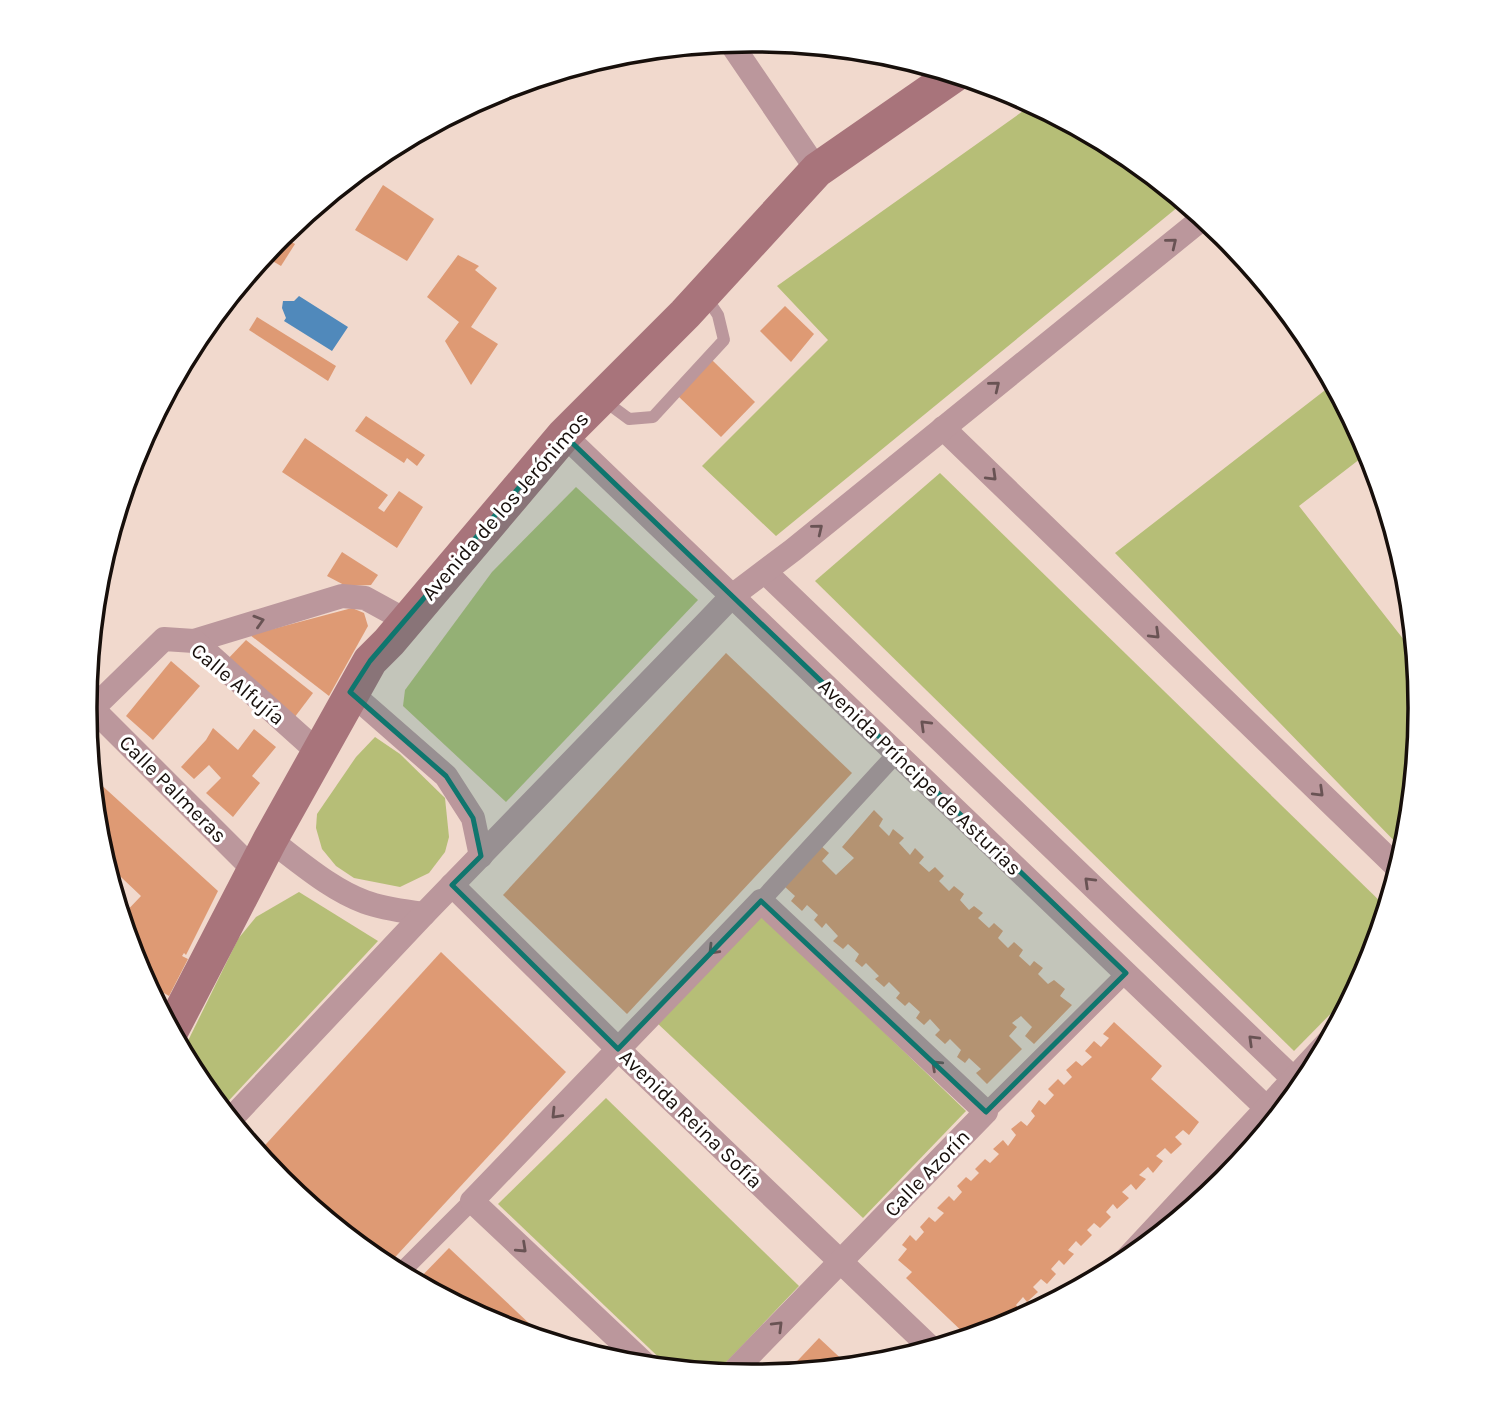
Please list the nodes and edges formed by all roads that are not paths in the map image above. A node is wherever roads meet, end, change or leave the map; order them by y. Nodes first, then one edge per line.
1 (737, 53) edge
2 (945, 82) edge
3 (817, 170) junction
4 (1195, 225) edge
5 (704, 294) junction
6 (600, 398) junction
7 (943, 428) junction
8 (564, 435) junction
9 (765, 572) junction
10 (732, 596) junction
11 (407, 621) junction
12 (194, 641) junction
13 (351, 692) junction
14 (97, 704) edge
15 (97, 720) edge
16 (318, 752) junction
17 (896, 754) junction
18 (270, 840) junction
19 (481, 856) junction
20 (1390, 860) edge
21 (254, 870) junction
22 (452, 885) junction
23 (761, 901) junction
24 (424, 914) junction
25 (1126, 973) junction
26 (176, 1021) edge
27 (618, 1049) junction
28 (1294, 1079) edge
29 (985, 1112) junction
30 (1270, 1112) edge
31 (236, 1113) edge
32 (1259, 1125) edge
33 (472, 1201) junction
34 (1175, 1210) edge
35 (841, 1263) junction
36 (407, 1266) edge
37 (924, 1341) edge
38 (634, 1353) edge
39 (741, 1364) edge

1 - 3 street
2 - 3 main road, Avenida de los Jerónimos
3 - 5 main road, Avenida de los Jerónimos
7 -> 4 street
5 - 6 main road, Avenida de los Jerónimos
5 - 6 lane
6 - 8 main road, Avenida de los Jerónimos
9 -> 7 street
7 -> 20 street
8 - 10 street, Avenida Príncipe de Asturias
8 - 11 main road, Avenida de los Jerónimos
9 - 10 street
28 -> 9 street, Avenida Príncipe de Asturias
10 - 17 street, Avenida Príncipe de Asturias
10 - 19 street
12 -> 11 street
11 - 13 main road, Avenida de los Jerónimos
12 - 14 street, Calle Alfujía
12 - 16 street, Calle Alfujía
13 - 16 main road, Avenida de los Jerónimos
13 - 19 street
15 - 21 street, Calle Palmeras
16 - 18 main road, Avenida de los Jerónimos
17 - 23 street
17 - 25 street, Avenida Príncipe de Asturias
18 - 21 main road, Avenida de los Jerónimos
18 - 24 street
19 - 22 street
21 - 26 main road, Avenida de los Jerónimos
22 - 24 street
22 - 27 street, Avenida Reina Sofía
23 -> 27 street
29 -> 23 street
24 - 31 street
25 - 29 street, Calle Azorín
25 - 30 street, Avenida Príncipe de Asturias
27 -> 33 street
27 - 35 street, Avenida Reina Sofía
29 - 35 street, Calle Azorín
32 - 34 street
33 - 36 street
33 -> 38 street
35 - 37 street, Avenida Reina Sofía
39 -> 35 street, Calle Azorín

